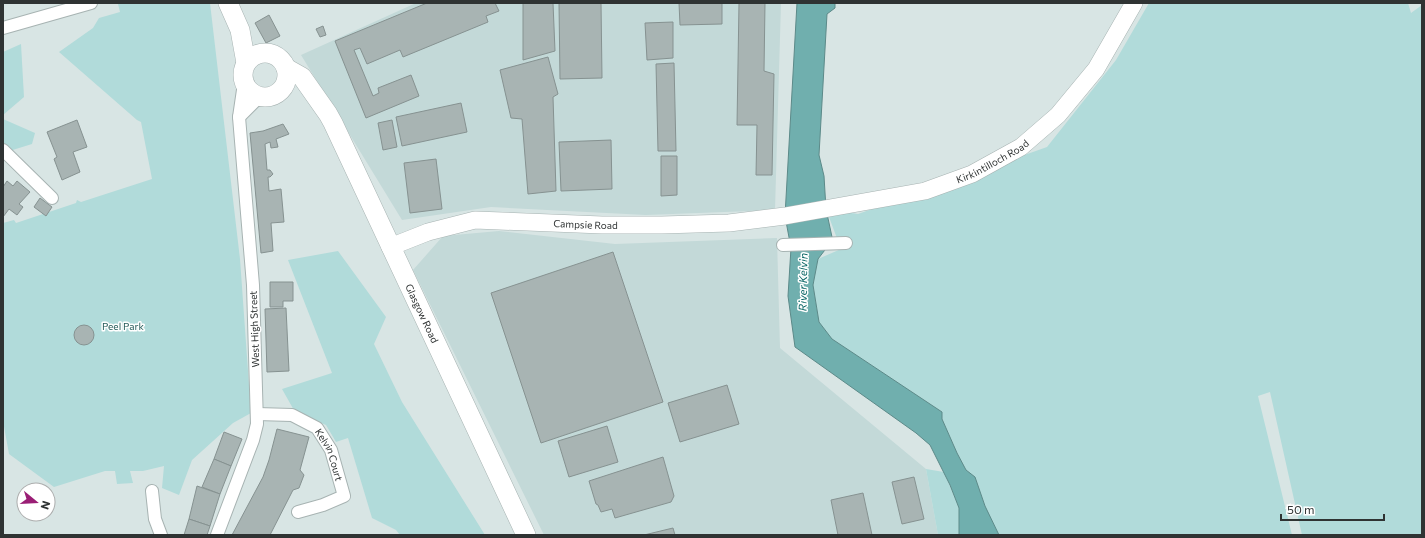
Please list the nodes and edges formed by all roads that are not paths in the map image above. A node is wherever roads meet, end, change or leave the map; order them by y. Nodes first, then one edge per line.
1 (91, 3) edge
2 (228, 3) edge
3 (1134, 3) edge
4 (3, 28) edge
5 (240, 30) junction
6 (264, 52) junction
7 (246, 63) junction
8 (286, 68) junction
9 (244, 83) junction
10 (281, 91) junction
11 (314, 95) junction
12 (260, 96) junction
13 (239, 117) junction
14 (3, 150) edge
15 (52, 198) dead end
16 (786, 216) joint
17 (846, 243) dead end
18 (783, 245) dead end
19 (390, 247) junction
20 (257, 414) junction
21 (152, 491) dead end
22 (298, 512) dead end
23 (161, 535) edge
24 (217, 535) edge
25 (526, 535) edge

1 - 4 street
2 - 5 main road
3 - 16 street, Kirkintilloch Road
5 - 6 main road
5 - 7 main road
6 - 7 main road
6 - 8 main road
7 - 9 main road
8 - 10 main road
8 - 11 main road, Glasgow Road
9 - 12 main road
9 - 13 street, West High Street
10 - 11 main road
10 - 12 main road
11 - 19 main road, Glasgow Road
12 - 13 street
13 - 20 street, West High Street
14 - 15 street
16 - 19 street, Campsie Road
17 - 18 street
19 - 25 main road, Glasgow Road
20 - 22 street, Kelvin Court
20 - 24 street, West High Street
21 - 23 street

